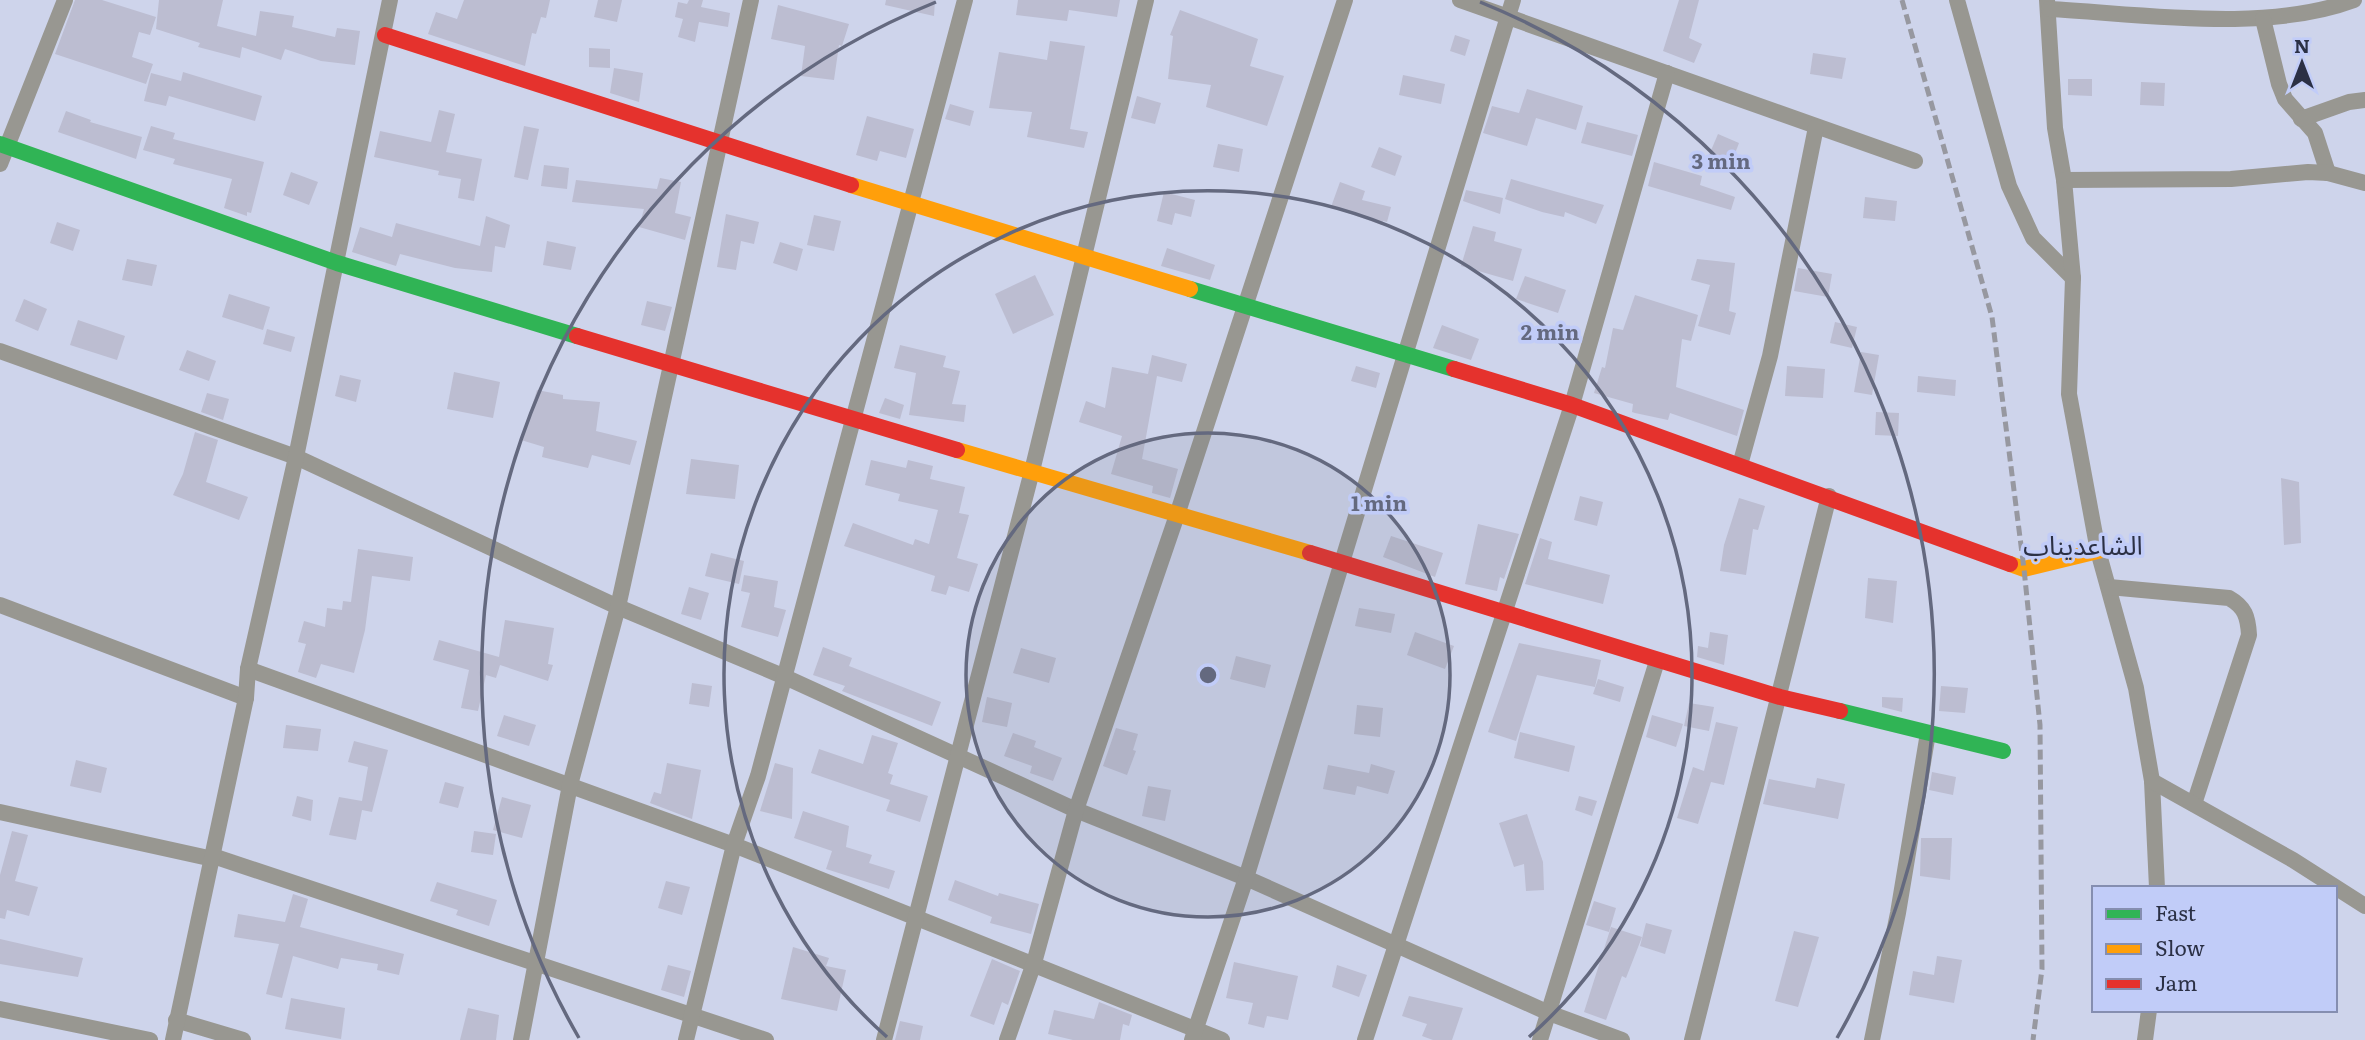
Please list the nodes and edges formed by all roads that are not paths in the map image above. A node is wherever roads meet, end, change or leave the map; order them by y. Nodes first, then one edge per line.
1 (65, 0) edge
2 (390, 0) edge
3 (751, 0) edge
4 (965, 0) edge
5 (1146, 0) edge
6 (1345, 0) edge
7 (1460, 0) edge
8 (1513, 0) edge
9 (1957, 0) edge
10 (2354, 0) edge
11 (2048, 5) edge
12 (2175, 8) edge
13 (1508, 16) junction
14 (2263, 19) junction
15 (385, 35) junction
16 (1667, 74) junction
17 (2365, 100) edge
18 (2301, 119) junction
19 (1816, 127) junction
20 (718, 143) junction
21 (4, 145) edge
22 (1915, 162) dead end
23 (0, 164) edge
24 (2328, 173) junction
25 (2064, 180) junction
26 (2365, 183) edge
27 (910, 204) junction
28 (1084, 256) junction
29 (337, 262) junction
30 (2073, 278) junction
31 (1246, 305) junction
32 (0, 351) edge
33 (1407, 354) junction
34 (673, 364) junction
35 (1572, 405) junction
36 (853, 420) junction
37 (296, 457) junction
38 (1740, 465) junction
39 (1032, 471) junction
40 (1829, 496) junction
41 (1177, 514) junction
42 (2098, 551) junction
43 (1343, 564) junction
44 (2109, 587) junction
45 (0, 605) edge
46 (618, 607) junction
47 (1504, 615) junction
48 (1657, 661) junction
49 (248, 669) junction
50 (785, 677) junction
51 (1780, 697) junction
52 (246, 698) junction
53 (1928, 733) junction
54 (2003, 751) dead end
55 (957, 757) junction
56 (2152, 781) junction
57 (570, 785) junction
58 (2194, 804) junction
59 (1076, 810) junction
60 (0, 812) edge
61 (734, 845) junction
62 (213, 857) junction
63 (1246, 878) junction
64 (2157, 886) edge
65 (2334, 886) edge
66 (2337, 888) edge
67 (2365, 906) edge
68 (915, 915) junction
69 (1397, 945) junction
70 (538, 962) junction
71 (1034, 963) junction
72 (0, 1009) edge
73 (2149, 1012) edge
74 (1549, 1013) junction
75 (693, 1015) junction
76 (176, 1020) junction
77 (1193, 1035) edge
78 (150, 1040) edge
79 (173, 1040) edge
80 (243, 1040) edge
81 (521, 1040) edge
82 (686, 1040) edge
83 (766, 1040) edge
84 (884, 1040) edge
85 (1007, 1040) edge
86 (1222, 1040) edge
87 (1365, 1040) edge
88 (1540, 1040) edge
89 (1622, 1040) edge
90 (1692, 1040) edge
91 (1872, 1040) edge
92 (2145, 1040) edge

1 - 21 street
2 - 15 street
3 - 20 street
4 - 27 street
5 - 28 street
6 - 31 street
7 - 13 street
8 - 13 street
9 - 30 street
10 - 14 street
11 - 12 street
11 - 25 street
12 - 14 street
13 - 16 street
13 - 33 street
14 - 18 street
15 - 20 street
15 - 29 street
16 - 19 street
16 - 35 street
17 - 18 street
18 - 24 street
19 - 22 street
19 - 38 street
20 - 27 street
20 - 34 street
21 - 23 street
21 - 29 street
24 - 25 street
24 - 26 street
25 - 30 street
27 - 28 street
27 - 36 street
28 - 31 street
28 - 39 street
29 - 34 street
29 - 37 street
30 - 42 street
31 - 33 street
31 - 41 street
32 - 37 street
33 - 35 street
33 - 43 street
34 - 36 street
34 - 46 street
35 - 38 street
35 - 47 street
36 - 39 street
36 - 50 street
37 - 46 street
37 - 49 street
38 - 40 street
39 - 41 street
39 - 55 street
40 - 42 street
40 - 51 street
41 - 43 street
41 - 59 street
42 - 44 street
43 - 47 street
43 - 63 street
44 - 56 street
44 - 58 street
45 - 52 street
46 - 50 street
46 - 57 street
47 - 48 street
47 - 69 street
48 - 51 street
48 - 74 street
49 - 52 street
49 - 57 street
50 - 55 street
50 - 61 street
51 - 53 street
51 - 90 street
52 - 62 street
53 - 54 street
53 - 91 street
55 - 59 street
55 - 68 street
56 - 58 street
56 - 64 street
57 - 61 street
57 - 70 street
58 - 65 street
59 - 63 street
59 - 71 street
60 - 62 street
61 - 68 street
61 - 75 street
62 - 70 street
62 - 76 street
63 - 69 street
63 - 77 street
66 - 67 street
68 - 71 street
68 - 84 street
69 - 74 street
69 - 87 street
70 - 75 street
70 - 81 street
71 - 77 street
71 - 85 street
72 - 78 street
73 - 92 street
74 - 88 street
74 - 89 street
75 - 82 street
75 - 83 street
76 - 79 street
76 - 80 street
77 - 86 street

